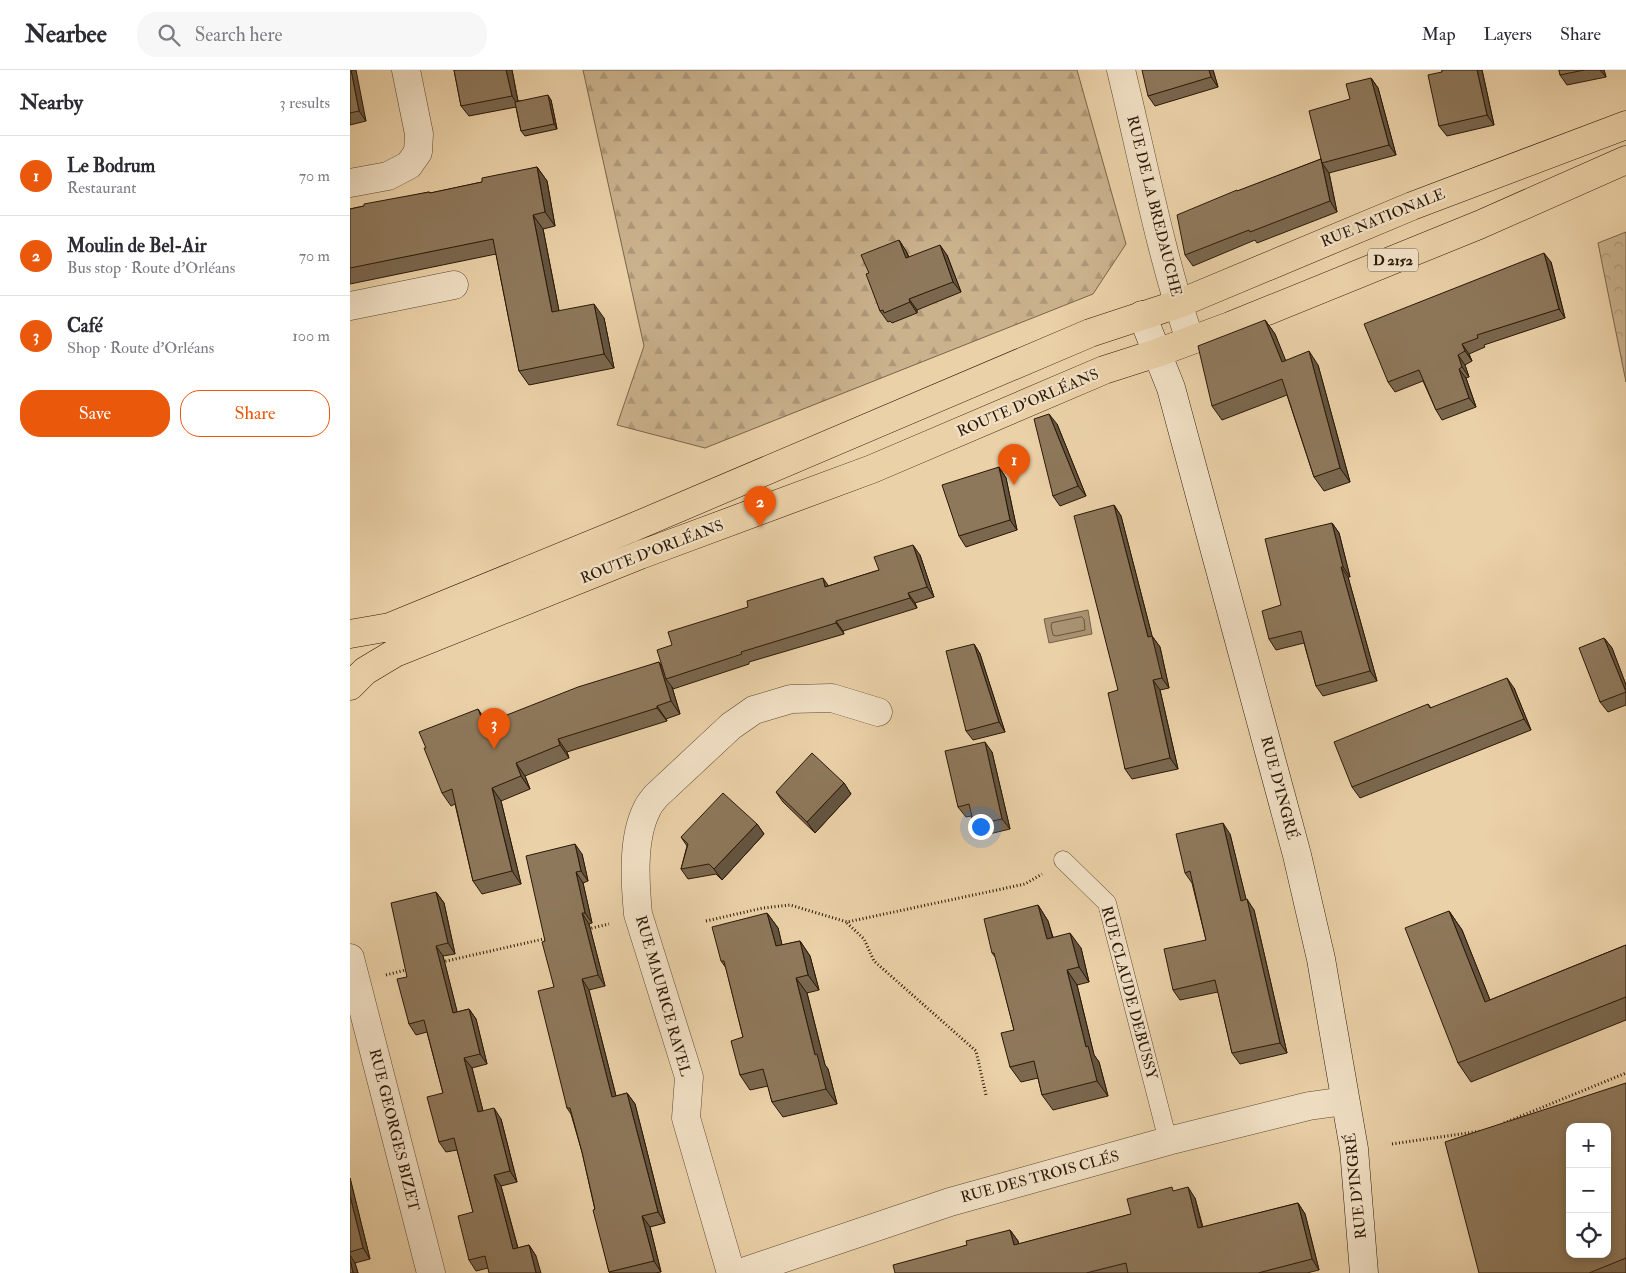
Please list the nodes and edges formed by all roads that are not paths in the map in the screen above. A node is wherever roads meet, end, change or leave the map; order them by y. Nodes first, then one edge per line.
1 (406, 70) edge
2 (1121, 70) edge
3 (1626, 125) edge
4 (1626, 160) edge
5 (350, 183) edge
6 (454, 285) dead end
7 (1178, 304) junction
8 (350, 306) edge
9 (1142, 315) junction
10 (1190, 340) junction
11 (1157, 353) junction
12 (350, 634) edge
13 (350, 686) edge
14 (878, 712) dead end
15 (1063, 860) dead end
16 (350, 958) edge
17 (1345, 1100) junction
18 (1168, 1142) junction
19 (431, 1273) edge
20 (731, 1273) edge
21 (740, 1273) edge
22 (1364, 1273) edge

1 - 5 street
2 - 7 street, RUE DE LA BREDAUCHE
3 - 7 main road, RUE NATIONALE
4 - 10 main road, D 2152
6 - 8 street
7 - 9 main road, RUE NATIONALE
7 - 10 street, RUE DE LA BREDAUCHE
9 - 11 street, RUE D'INGRÉ
9 - 12 main road, ROUTE D'ORLÉANS
10 - 11 main road, D 2152
11 - 13 main road, ROUTE D'ORLÉANS / D 2152
11 - 17 street, RUE D'INGRÉ
14 - 20 street, RUE MAURICE RAVEL
15 - 18 lane, RUE CLAUDE DEBUSSY
16 - 19 street, RUE GEORGES BIZET
17 - 18 street, RUE DES TROIS CLÉS
17 - 22 street, RUE D'INGRÉ
18 - 21 street, RUE DES TROIS CLÉS

